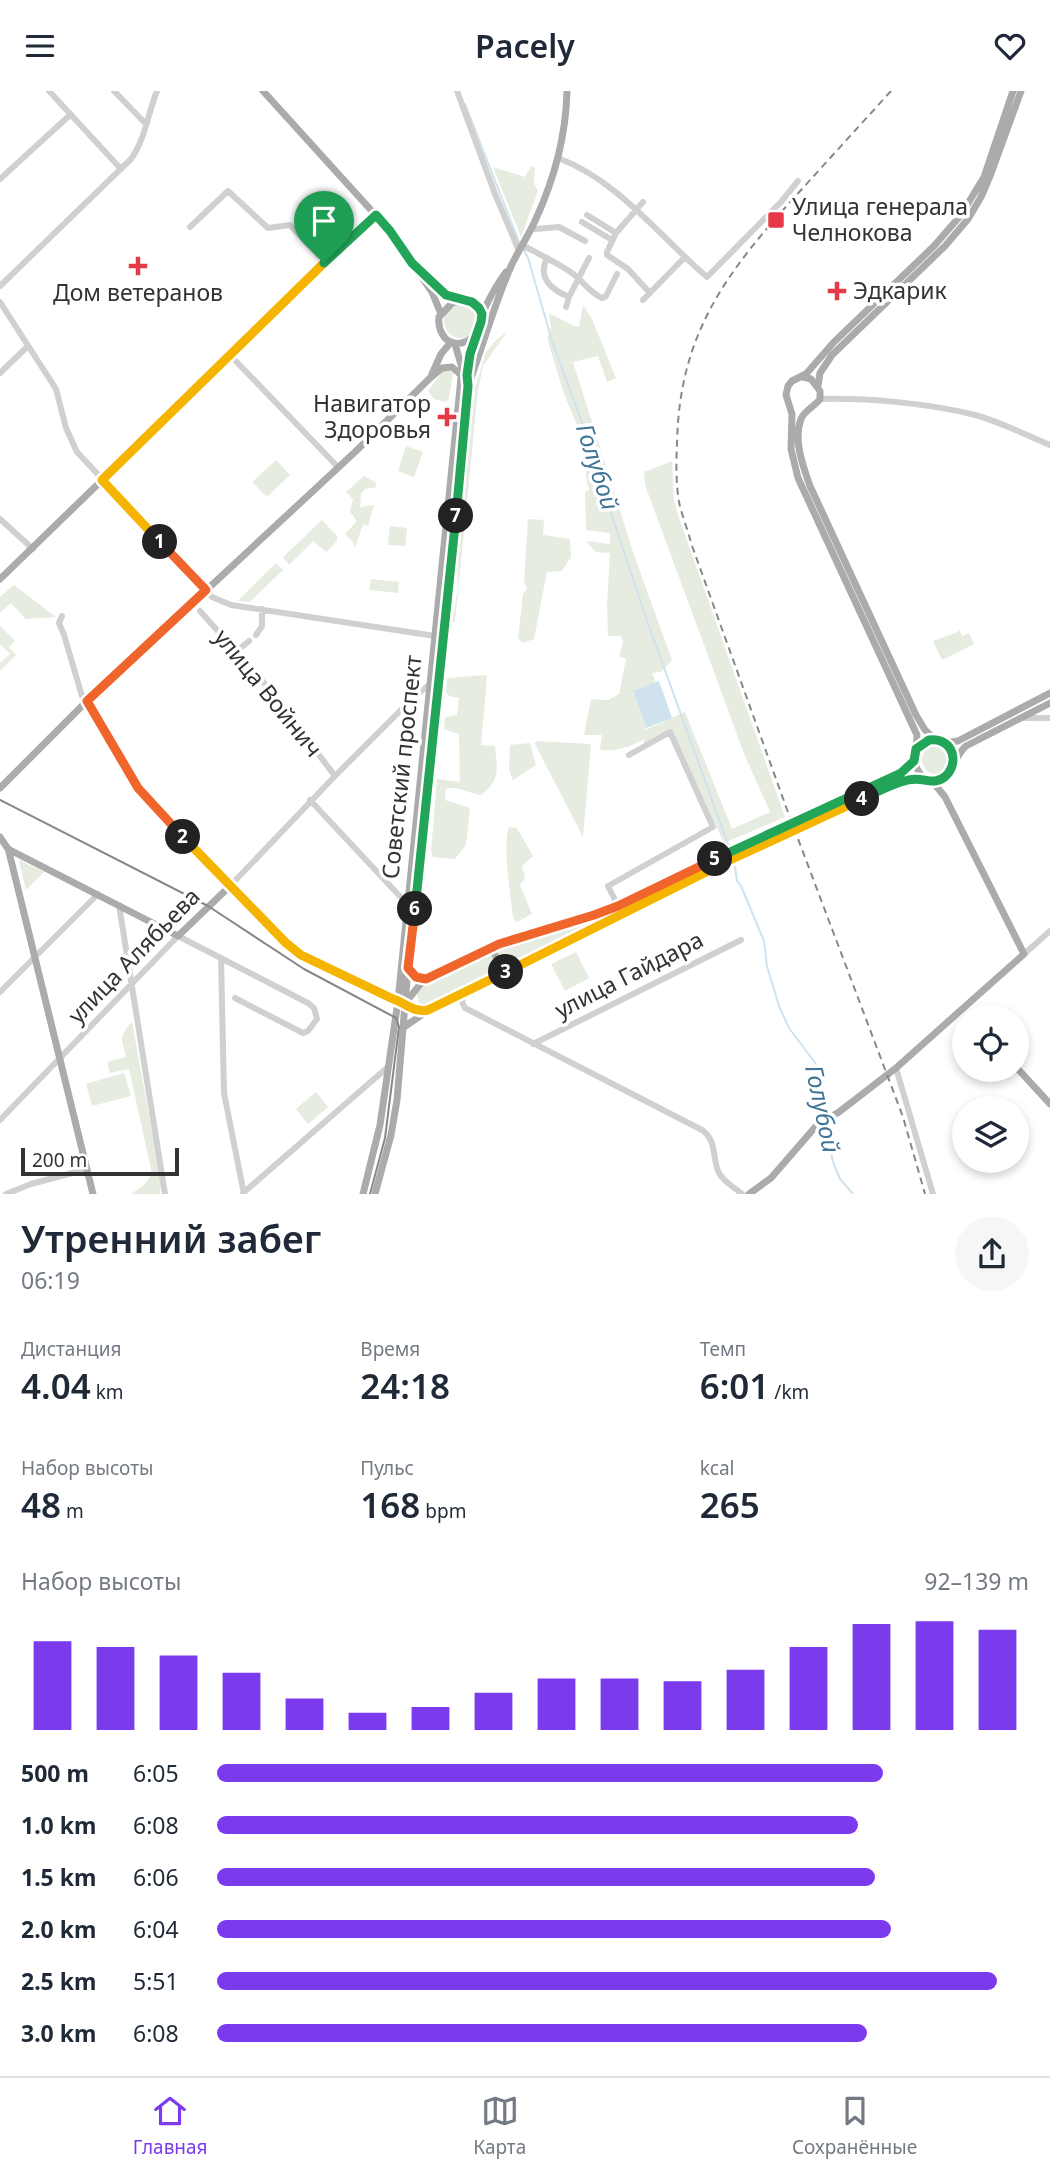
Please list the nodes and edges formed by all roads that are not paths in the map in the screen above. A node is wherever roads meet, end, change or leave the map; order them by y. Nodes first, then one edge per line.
1 (49, 91) edge
2 (114, 91) edge
3 (157, 91) edge
4 (264, 91) edge
5 (457, 91) edge
6 (567, 91) edge
7 (1013, 91) edge
8 (1021, 91) edge
9 (70, 115) junction
10 (146, 124) junction
11 (558, 158) junction
12 (121, 169) junction
13 (0, 179) edge
14 (798, 181) dead end
15 (643, 202) dead end
16 (635, 210) junction
17 (376, 215) junction
18 (587, 215) dead end
19 (957, 221) junction
20 (582, 222) dead end
21 (190, 226) dead end
22 (533, 228) junction
23 (960, 230) junction
24 (614, 237) junction
25 (585, 241) dead end
26 (521, 247) junction
27 (547, 258) junction
28 (589, 258) dead end
29 (684, 258) junction
30 (325, 262) junction
31 (412, 263) junction
32 (513, 263) junction
33 (617, 274) dead end
34 (579, 279) junction
35 (0, 286) edge
36 (650, 293) junction
37 (569, 296) junction
38 (463, 300) junction
39 (643, 300) dead end
40 (0, 302) edge
41 (566, 307) dead end
42 (441, 314) junction
43 (482, 314) junction
44 (475, 336) junction
45 (453, 343) junction
46 (28, 346) junction
47 (230, 355) junction
48 (0, 373) edge
49 (461, 376) junction
50 (803, 377) junction
51 (430, 378) junction
52 (468, 386) junction
53 (819, 392) junction
54 (790, 403) junction
55 (812, 408) junction
56 (1050, 445) edge
57 (338, 467) junction
58 (102, 480) junction
59 (0, 519) edge
60 (829, 537) junction
61 (33, 549) junction
62 (0, 579) edge
63 (206, 590) junction
64 (262, 609) junction
65 (200, 611) dead end
66 (62, 615) dead end
67 (256, 635) dead end
68 (435, 636) junction
69 (249, 641) dead end
70 (237, 651) junction
71 (430, 684) junction
72 (1050, 693) edge
73 (413, 698) junction
74 (87, 701) junction
75 (428, 701) junction
76 (1050, 703) edge
77 (1019, 718) junction
78 (1050, 718) edge
79 (935, 739) junction
80 (944, 743) junction
81 (916, 749) junction
82 (629, 755) dead end
83 (914, 761) junction
84 (953, 762) junction
85 (335, 776) junction
86 (947, 776) junction
87 (928, 779) junction
88 (0, 788) edge
89 (945, 797) junction
90 (310, 800) junction
91 (807, 820) junction
92 (0, 835) edge
93 (774, 835) junction
94 (8, 849) junction
95 (229, 887) junction
96 (98, 894) junction
97 (119, 905) junction
98 (408, 905) junction
99 (618, 906) junction
100 (1050, 932) edge
101 (178, 936) junction
102 (741, 940) dead end
103 (491, 947) junction
104 (1024, 954) junction
105 (36, 957) junction
106 (222, 958) junction
107 (408, 968) junction
108 (504, 973) junction
109 (426, 979) junction
110 (130, 986) junction
111 (0, 992) edge
112 (464, 993) junction
113 (236, 998) dead end
114 (401, 1002) junction
115 (972, 1005) edge
116 (428, 1010) junction
117 (952, 1023) edge
118 (404, 1028) junction
119 (533, 1044) junction
120 (61, 1058) junction
121 (389, 1066) junction
122 (896, 1068) junction
123 (1029, 1081) edge
124 (1050, 1104) edge
125 (0, 1120) edge
126 (87, 1169) junction
127 (243, 1193) edge
128 (7, 1194) edge
129 (93, 1194) edge
130 (164, 1194) edge
131 (363, 1194) edge
132 (375, 1194) edge
133 (742, 1194) edge
134 (749, 1194) edge
135 (933, 1194) edge

1 - 9 street
2 - 10 street
3 - 10 street
4 - 17 main road
5 - 26 street
6 - 11 main road, Советский проспект
7 - 19 main road
8 - 23 main road
9 - 12 street
9 - 13 street
10 - 12 street
11 - 16 street
11 - 22 main road, Советский проспект
12 - 35 street
14 - 29 street
15 - 16 street
16 - 24 street
16 - 29 street
17 - 30 main road
17 - 31 main road
18 - 24 street
19 - 23 street
19 - 50 main road
20 - 24 street
21 - 30 street
22 - 25 street
22 - 26 main road, Советский проспект
23 - 53 main road
24 - 36 street
26 - 27 street
26 - 32 main road, Советский проспект
27 - 34 street
27 - 37 street
28 - 34 street
29 - 36 street
30 - 47 main road
31 - 38 main road
31 - 42 main road
32 - 43 main road, Советский проспект
32 - 52 main road, Советский проспект
33 - 34 street
34 - 37 street
36 - 39 street
37 - 41 street
38 - 42 main road
38 - 43 main road
40 - 46 street
42 - 45 main road
43 - 44 main road
44 - 45 main road
44 - 52 main road, Советский проспект
45 - 49 main road, Советский проспект
45 - 51 main road
46 - 48 street
46 - 58 street
47 - 57 street
47 - 58 main road
49 - 51 main road
49 - 68 main road, Советский проспект
50 - 53 main road
50 - 54 main road
51 - 57 main road
52 - 107 main road, Советский проспект
53 - 55 main road
53 - 56 street
54 - 55 main road
54 - 60 main road
55 - 60 main road
57 - 63 main road
58 - 61 main road
58 - 63 street
59 - 61 street
60 - 79 main road
60 - 81 main road
61 - 62 main road
63 - 64 street
63 - 74 main road
64 - 67 street
64 - 68 street
65 - 70 street, улица Войнич
66 - 74 street
68 - 71 main road, Советский проспект
69 - 70 street
70 - 85 street, улица Войнич
71 - 73 street, улица Алябьева
71 - 75 main road, Советский проспект
72 - 80 main road
73 - 75 street
73 - 85 street, улица Алябьева
74 - 88 main road
74 - 95 street
75 - 98 main road, Советский проспект
76 - 77 main road
77 - 78 street
77 - 84 main road
79 - 80 main road
79 - 81 main road
80 - 84 main road
81 - 83 main road
82 - 99 street
83 - 87 main road
83 - 91 main road
84 - 86 main road
85 - 90 street, улица Алябьева
86 - 87 main road
86 - 89 main road
87 - 89 main road
87 - 91 main road
89 - 104 main road
90 - 95 street, улица Алябьева
90 - 98 street
91 - 93 main road, bridge
92 - 94 main road
93 - 99 main road
93 - 108 main road
94 - 96 main road
94 - 105 main road
95 - 101 main road, улица Алябьева
95 - 114 main road
96 - 97 main road
96 - 105 street
97 - 101 main road
97 - 110 street
98 - 114 main road, Советский проспект
99 - 103 main road
100 - 104 street
101 - 106 street
101 - 110 street, улица Алябьева
102 - 119 street, улица Гайдара
103 - 108 main road
103 - 109 main road
104 - 115 main road
105 - 111 street
105 - 120 main road
106 - 113 street
106 - 127 street
107 - 109 main road
107 - 114 main road, Советский проспект
108 - 112 main road
109 - 114 main road
110 - 120 street, улица Алябьева
110 - 130 street
112 - 116 main road
112 - 119 street
114 - 116 main road
114 - 118 main road, Советский проспект
114 - 121 main road, Советский проспект
116 - 118 main road
117 - 122 main road
118 - 132 main road, Советский проспект
119 - 133 street
120 - 125 street, улица Алябьева
120 - 126 main road
121 - 127 street
121 - 131 main road, Советский проспект
122 - 134 main road
122 - 135 street
123 - 124 main road
126 - 128 street
126 - 129 main road

